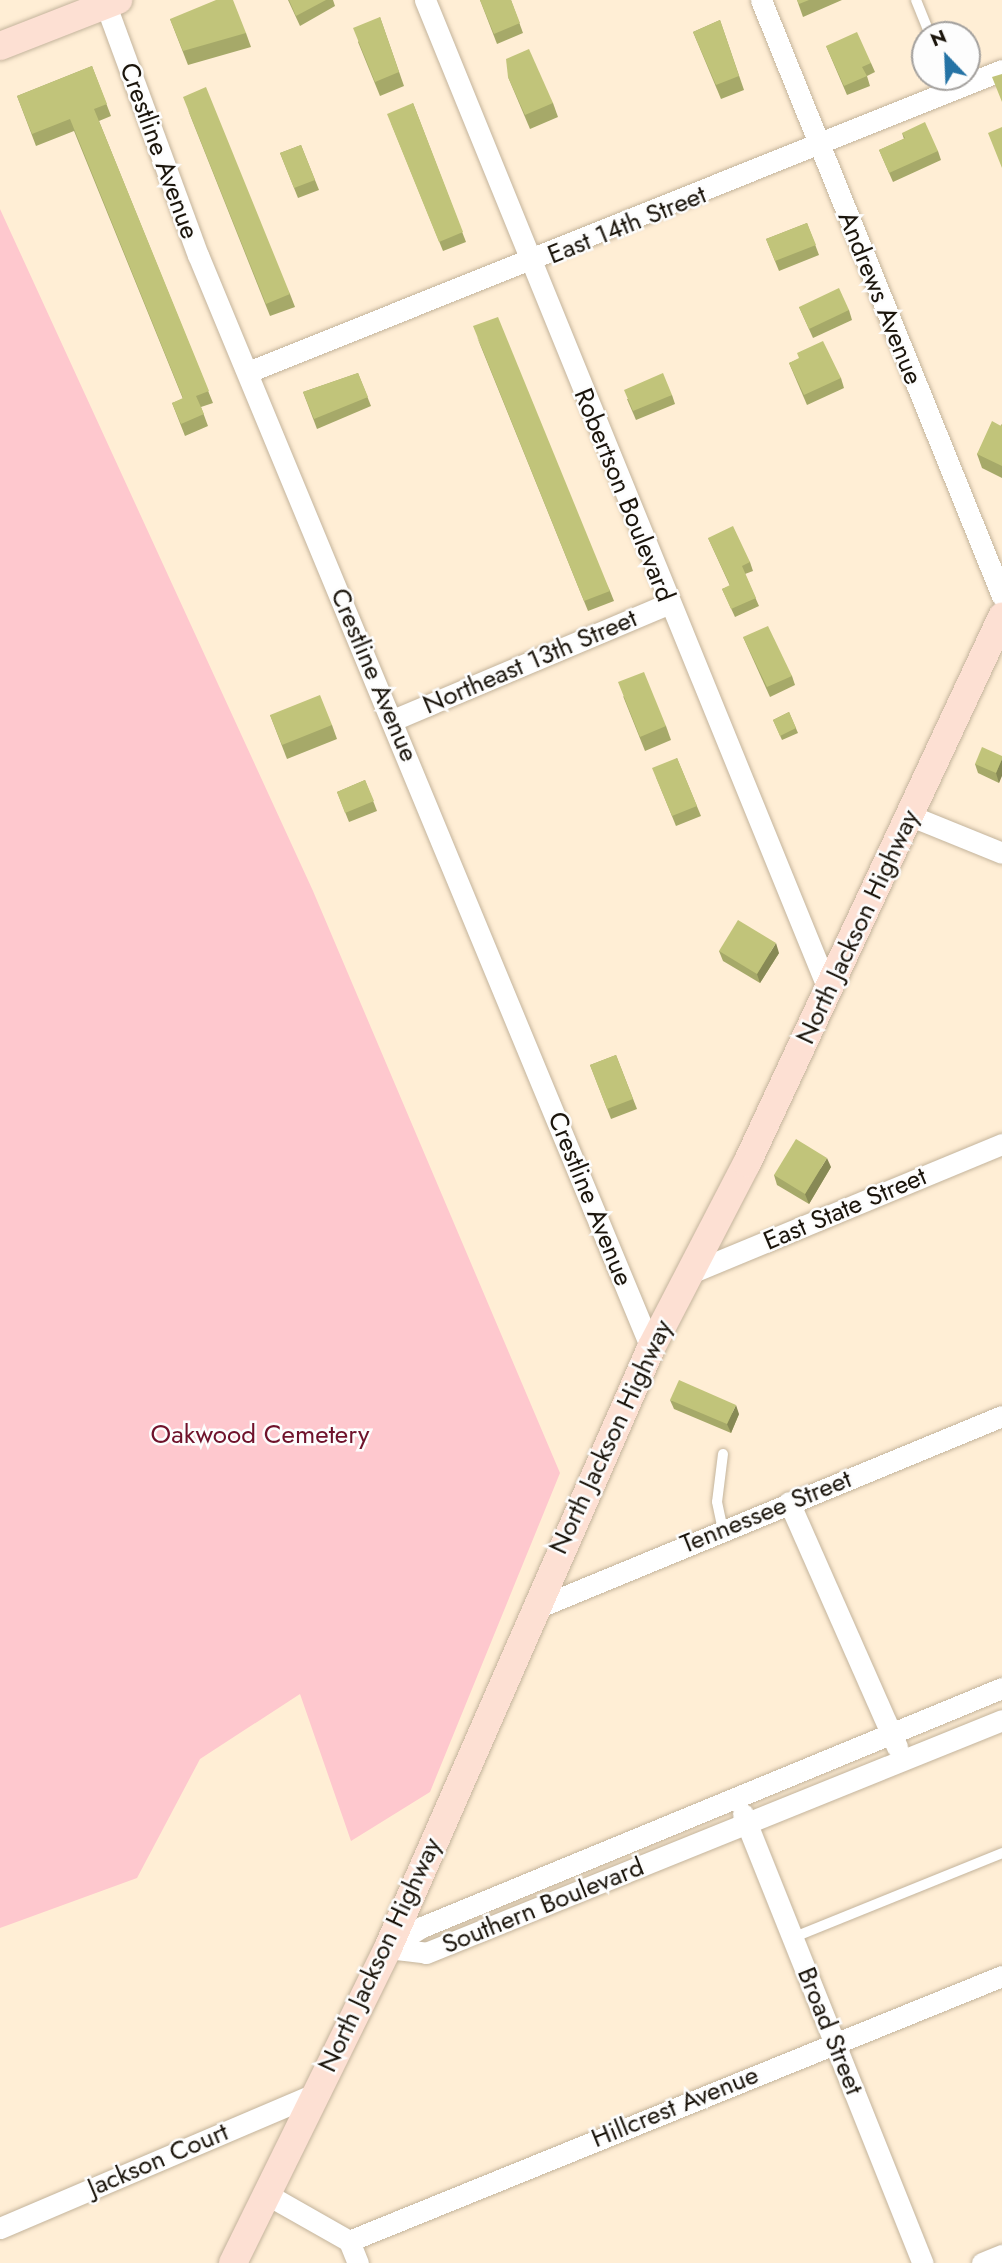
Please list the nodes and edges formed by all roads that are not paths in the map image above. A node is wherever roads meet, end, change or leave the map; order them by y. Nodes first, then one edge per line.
1 (425, 0) edge
2 (761, 0) edge
3 (916, 0) edge
4 (109, 1) edge
5 (924, 21) edge
6 (0, 46) edge
7 (1002, 70) edge
8 (981, 75) edge
9 (932, 91) edge
10 (819, 146) junction
11 (534, 262) junction
12 (248, 372) junction
13 (1002, 596) edge
14 (667, 604) junction
15 (1002, 617) edge
16 (393, 720) junction
17 (911, 816) junction
18 (1002, 853) edge
19 (828, 989) junction
20 (1002, 1144) edge
21 (688, 1274) junction
22 (650, 1348) junction
23 (1002, 1416) edge
24 (723, 1454) dead end
25 (789, 1502) junction
26 (723, 1530) junction
27 (532, 1610) junction
28 (1002, 1688) edge
29 (1002, 1720) edge
30 (891, 1734) junction
31 (903, 1760) junction
32 (736, 1798) junction
33 (747, 1825) junction
34 (1002, 1853) edge
35 (792, 1938) junction
36 (388, 1948) junction
37 (1002, 1976) edge
38 (836, 2043) junction
39 (316, 2093) junction
40 (268, 2195) junction
41 (0, 2228) edge
42 (349, 2241) junction
43 (1002, 2255) edge
44 (233, 2263) edge
45 (358, 2263) edge
46 (923, 2263) edge
47 (982, 2263) edge

1 - 11 street, Robertson Boulevard
2 - 10 street, Andrews Avenue
3 - 5 lane
4 - 6 main road
4 - 12 street, Crestline Avenue
7 - 8 street, East 14th Street
9 - 10 street, East 14th Street
10 - 11 street, East 14th Street
10 - 13 street, Andrews Avenue
11 - 12 street, East 14th Street
11 - 14 street, Robertson Boulevard
12 - 16 street, Crestline Avenue
14 - 16 street, Northeast 13th Street
14 - 19 street, Robertson Boulevard
15 - 17 main road, North Jackson Highway
16 - 22 street, Crestline Avenue
17 - 18 street
17 - 19 main road, North Jackson Highway
19 - 21 main road, North Jackson Highway
20 - 21 street, East State Street
21 - 22 main road, North Jackson Highway
22 - 27 main road, North Jackson Highway
23 - 25 street, Tennessee Street
24 - 26 lane
25 - 26 street, Tennessee Street
25 - 30 street
26 - 27 street, Tennessee Street
27 - 36 main road, North Jackson Highway
28 - 30 street, Southern Boulevard
29 - 31 street, Southern Boulevard
30 - 31 street
30 - 32 street, Southern Boulevard
31 - 33 street, Southern Boulevard
32 - 33 street, Broad Street
32 - 36 street, Southern Boulevard
33 - 35 street, Broad Street
33 - 36 street, Southern Boulevard
34 - 35 lane
35 - 38 street, Broad Street
36 - 39 main road, North Jackson Highway
37 - 38 street, Hillcrest Avenue
38 - 42 street, Hillcrest Avenue
38 - 46 street, Broad Street
39 - 40 main road, North Jackson Highway
39 - 41 street, Jackson Court
40 - 42 street
40 - 44 main road, North Jackson Highway
42 - 45 street
43 - 47 street

